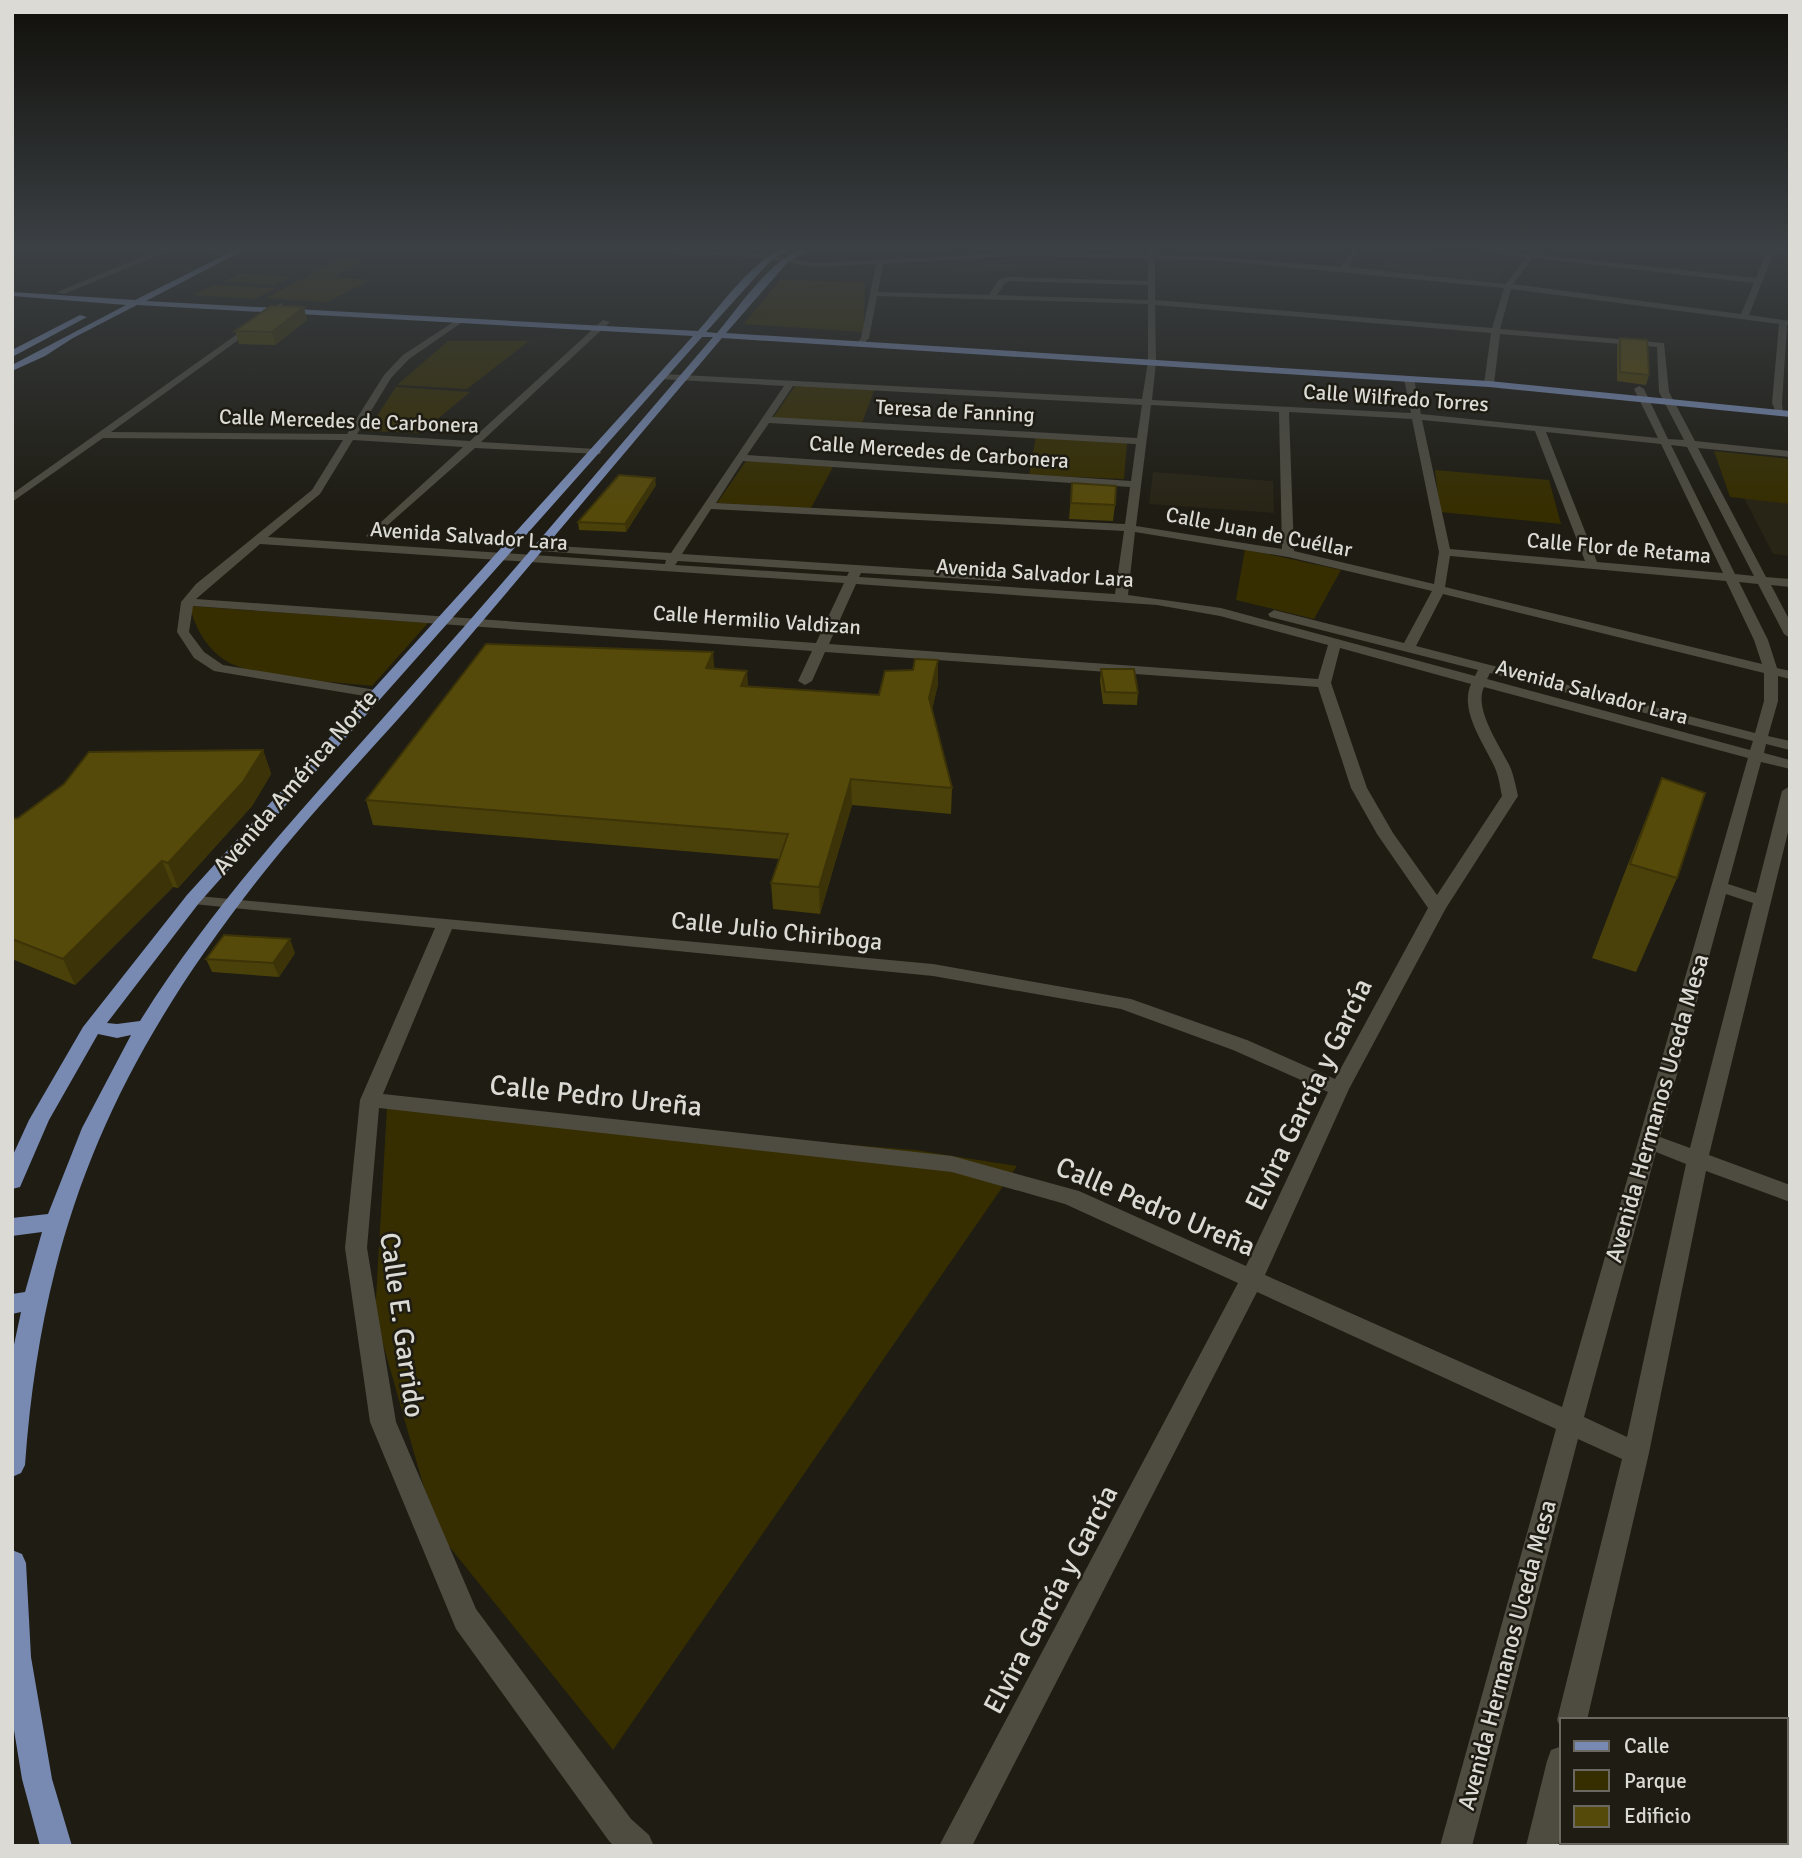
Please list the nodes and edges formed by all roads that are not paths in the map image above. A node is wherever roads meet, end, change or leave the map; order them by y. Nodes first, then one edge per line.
1 (52, 334) edge
2 (76, 334) edge
3 (240, 334) edge
4 (434, 334) edge
5 (594, 334) edge
6 (702, 334) edge
7 (721, 334) edge
8 (749, 334) edge
9 (865, 334) edge
10 (1152, 334) edge
11 (1495, 334) edge
12 (1545, 334) edge
13 (1786, 334) edge
14 (863, 341) junction
15 (12, 354) edge
16 (1152, 359) junction
17 (12, 368) edge
18 (663, 377) junction
19 (683, 378) junction
20 (1409, 379) junction
21 (1489, 380) junction
22 (790, 384) junction
23 (1654, 395) junction
24 (1146, 402) junction
25 (1790, 405) edge
26 (1284, 410) junction
27 (1782, 410) edge
28 (1415, 416) junction
29 (766, 420) junction
30 (1539, 428) junction
31 (100, 435) junction
32 (350, 437) junction
33 (1665, 440) junction
34 (1141, 441) junction
35 (1691, 443) junction
36 (474, 444) junction
37 (596, 452) junction
38 (1790, 454) edge
39 (740, 458) junction
40 (1135, 484) junction
41 (12, 499) edge
42 (709, 506) junction
43 (1129, 528) junction
44 (272, 529) junction
45 (372, 536) junction
46 (258, 540) junction
47 (512, 546) junction
48 (538, 548) junction
49 (1445, 552) junction
50 (1287, 553) junction
51 (676, 556) junction
52 (500, 557) junction
53 (528, 559) junction
54 (1592, 564) junction
55 (858, 567) junction
56 (666, 569) junction
57 (1733, 577) junction
58 (851, 580) junction
59 (1762, 580) junction
60 (1790, 583) edge
61 (1439, 589) junction
62 (1121, 592) junction
63 (187, 602) junction
64 (443, 620) junction
65 (475, 621) junction
66 (1790, 634) edge
67 (1335, 643) junction
68 (821, 646) junction
69 (1409, 649) junction
70 (1780, 673) edge
71 (1482, 676) junction
72 (805, 681) dead end
73 (1324, 683) junction
74 (377, 694) junction
75 (1790, 746) edge
76 (1758, 747) junction
77 (1790, 765) edge
78 (1790, 790) edge
79 (1719, 887) junction
80 (192, 899) junction
81 (1762, 900) junction
82 (230, 902) junction
83 (1437, 908) junction
84 (446, 923) junction
85 (146, 1026) junction
86 (93, 1027) junction
87 (1339, 1089) junction
88 (370, 1100) junction
89 (1648, 1140) junction
90 (1698, 1159) junction
91 (12, 1181) edge
92 (1790, 1194) edge
93 (55, 1222) junction
94 (12, 1227) edge
95 (1252, 1278) junction
96 (22, 1302) edge
97 (1570, 1422) junction
98 (1636, 1453) junction
99 (12, 1465) edge
100 (12, 1563) edge
101 (1572, 1718) edge
102 (1560, 1770) edge
103 (56, 1846) edge
104 (638, 1846) edge
105 (955, 1846) edge
106 (1456, 1846) edge
107 (1542, 1846) edge

1 - 15 main road
2 - 17 main road
3 - 31 street
4 - 32 street
5 - 36 street
6 - 18 main road, Avenida América Norte
7 - 19 main road, Avenida América Norte
8 - 14 main road
9 - 14 street
10 - 16 street
11 - 21 street
12 - 23 street
13 - 27 street
14 - 16 main road
16 - 20 main road
16 - 21 main road
16 - 24 street
18 - 19 street, Calle Wilfredo Torres
18 - 37 main road, Avenida América Norte
19 - 22 street, Calle Wilfredo Torres
19 - 48 main road, Avenida América Norte
20 - 21 main road
20 - 28 street
21 - 23 main road
22 - 24 street, Calle Wilfredo Torres
22 - 29 street
23 - 27 main road
23 - 33 street, Avenida Hermanos Uceda Mesa
23 - 35 street
24 - 26 street, Calle Wilfredo Torres
24 - 34 street
25 - 27 main road
26 - 28 street, Calle Wilfredo Torres
26 - 50 street
28 - 30 street, Calle Wilfredo Torres
28 - 49 street
29 - 34 street, Teresa de Fanning
29 - 39 street
30 - 33 street, Calle Wilfredo Torres
30 - 54 street
31 - 32 street, Calle Mercedes de Carbonera
31 - 41 street
32 - 36 street, Calle Mercedes de Carbonera
32 - 44 street
33 - 35 street, Calle Wilfredo Torres
33 - 57 street, Avenida Hermanos Uceda Mesa
34 - 40 street
35 - 38 street, Calle Wilfredo Torres
35 - 59 street
36 - 37 street, Calle Mercedes de Carbonera
36 - 45 street
37 - 47 main road, Avenida América Norte
39 - 40 street, Calle Mercedes de Carbonera
39 - 42 street
40 - 43 street
42 - 43 street, Calle Juan de Cuéllar
42 - 51 street
43 - 50 street, Calle Juan de Cuéllar
43 - 62 street
44 - 45 street, Avenida Salvador Lara
44 - 46 street
45 - 47 street, Avenida Salvador Lara
46 - 52 street, Avenida Salvador Lara
46 - 63 street
47 - 48 street, Avenida Salvador Lara
47 - 52 main road, Avenida América Norte
48 - 51 street, Avenida Salvador Lara
48 - 53 main road, Avenida América Norte
49 - 54 street, Calle Flor de Retama
49 - 61 street
50 - 61 street, Calle Juan de Cuéllar
51 - 55 street, Avenida Salvador Lara
51 - 56 street
52 - 53 street, Avenida Salvador Lara
52 - 64 main road, Avenida América Norte
53 - 56 street, Avenida Salvador Lara
53 - 65 main road, Avenida América Norte
54 - 57 street, Calle Flor de Retama
55 - 58 street
55 - 62 street, Avenida Salvador Lara
56 - 58 street, Avenida Salvador Lara
57 - 59 street, Calle Flor de Retama
57 - 70 street, Avenida Hermanos Uceda Mesa
58 - 62 street, Avenida Salvador Lara
58 - 68 street
59 - 60 street, Calle Flor de Retama
59 - 66 street
61 - 69 street
61 - 70 street, Calle Juan de Cuéllar
62 - 67 street, Avenida Salvador Lara
62 - 69 street, Avenida Salvador Lara
63 - 64 street, Calle Hermilio Valdizan
63 - 74 street
64 - 65 street, Calle Hermilio Valdizan
64 - 74 main road, Avenida América Norte
65 - 68 street, Calle Hermilio Valdizan
65 - 82 main road, Avenida América Norte
67 - 71 street, Avenida Salvador Lara
67 - 73 street
68 - 72 street
68 - 73 street, Calle Hermilio Valdizan
69 - 71 street, Avenida Salvador Lara
70 - 76 street, Avenida Hermanos Uceda Mesa
71 - 76 street, Avenida Salvador Lara
71 - 83 street, Elvira García y García
73 - 83 street
74 - 80 main road, Avenida América Norte
75 - 76 street, Avenida Salvador Lara
76 - 77 street, Avenida Salvador Lara
76 - 79 street, Avenida Hermanos Uceda Mesa
78 - 81 street, Avenida Hermanos Uceda Mesa
79 - 81 street
79 - 89 street, Avenida Hermanos Uceda Mesa
80 - 82 street, Calle Julio Chiriboga
80 - 86 main road, Avenida América Norte
81 - 90 street, Avenida Hermanos Uceda Mesa
82 - 84 street, Calle Julio Chiriboga
82 - 85 main road, Avenida América Norte
83 - 87 street, Elvira García y García
84 - 87 street, Calle Julio Chiriboga
84 - 88 street, Calle E. Garrido
85 - 86 main road
85 - 93 main road, Avenida América Norte
86 - 91 main road, Avenida América Norte
87 - 95 street, Elvira García y García
88 - 95 street, Calle Pedro Ureña
88 - 104 street, Calle E. Garrido
89 - 90 street
89 - 97 street, Avenida Hermanos Uceda Mesa
90 - 92 street
90 - 98 street, Avenida Hermanos Uceda Mesa
93 - 94 main road
93 - 96 main road, Avenida América Norte
95 - 97 street, Calle Pedro Ureña
95 - 105 street, Elvira García y García
96 - 99 main road, Avenida América Norte
97 - 98 street, Calle Pedro Ureña
97 - 106 street, Avenida Hermanos Uceda Mesa
98 - 101 street, Avenida Hermanos Uceda Mesa
100 - 103 main road
102 - 107 street

